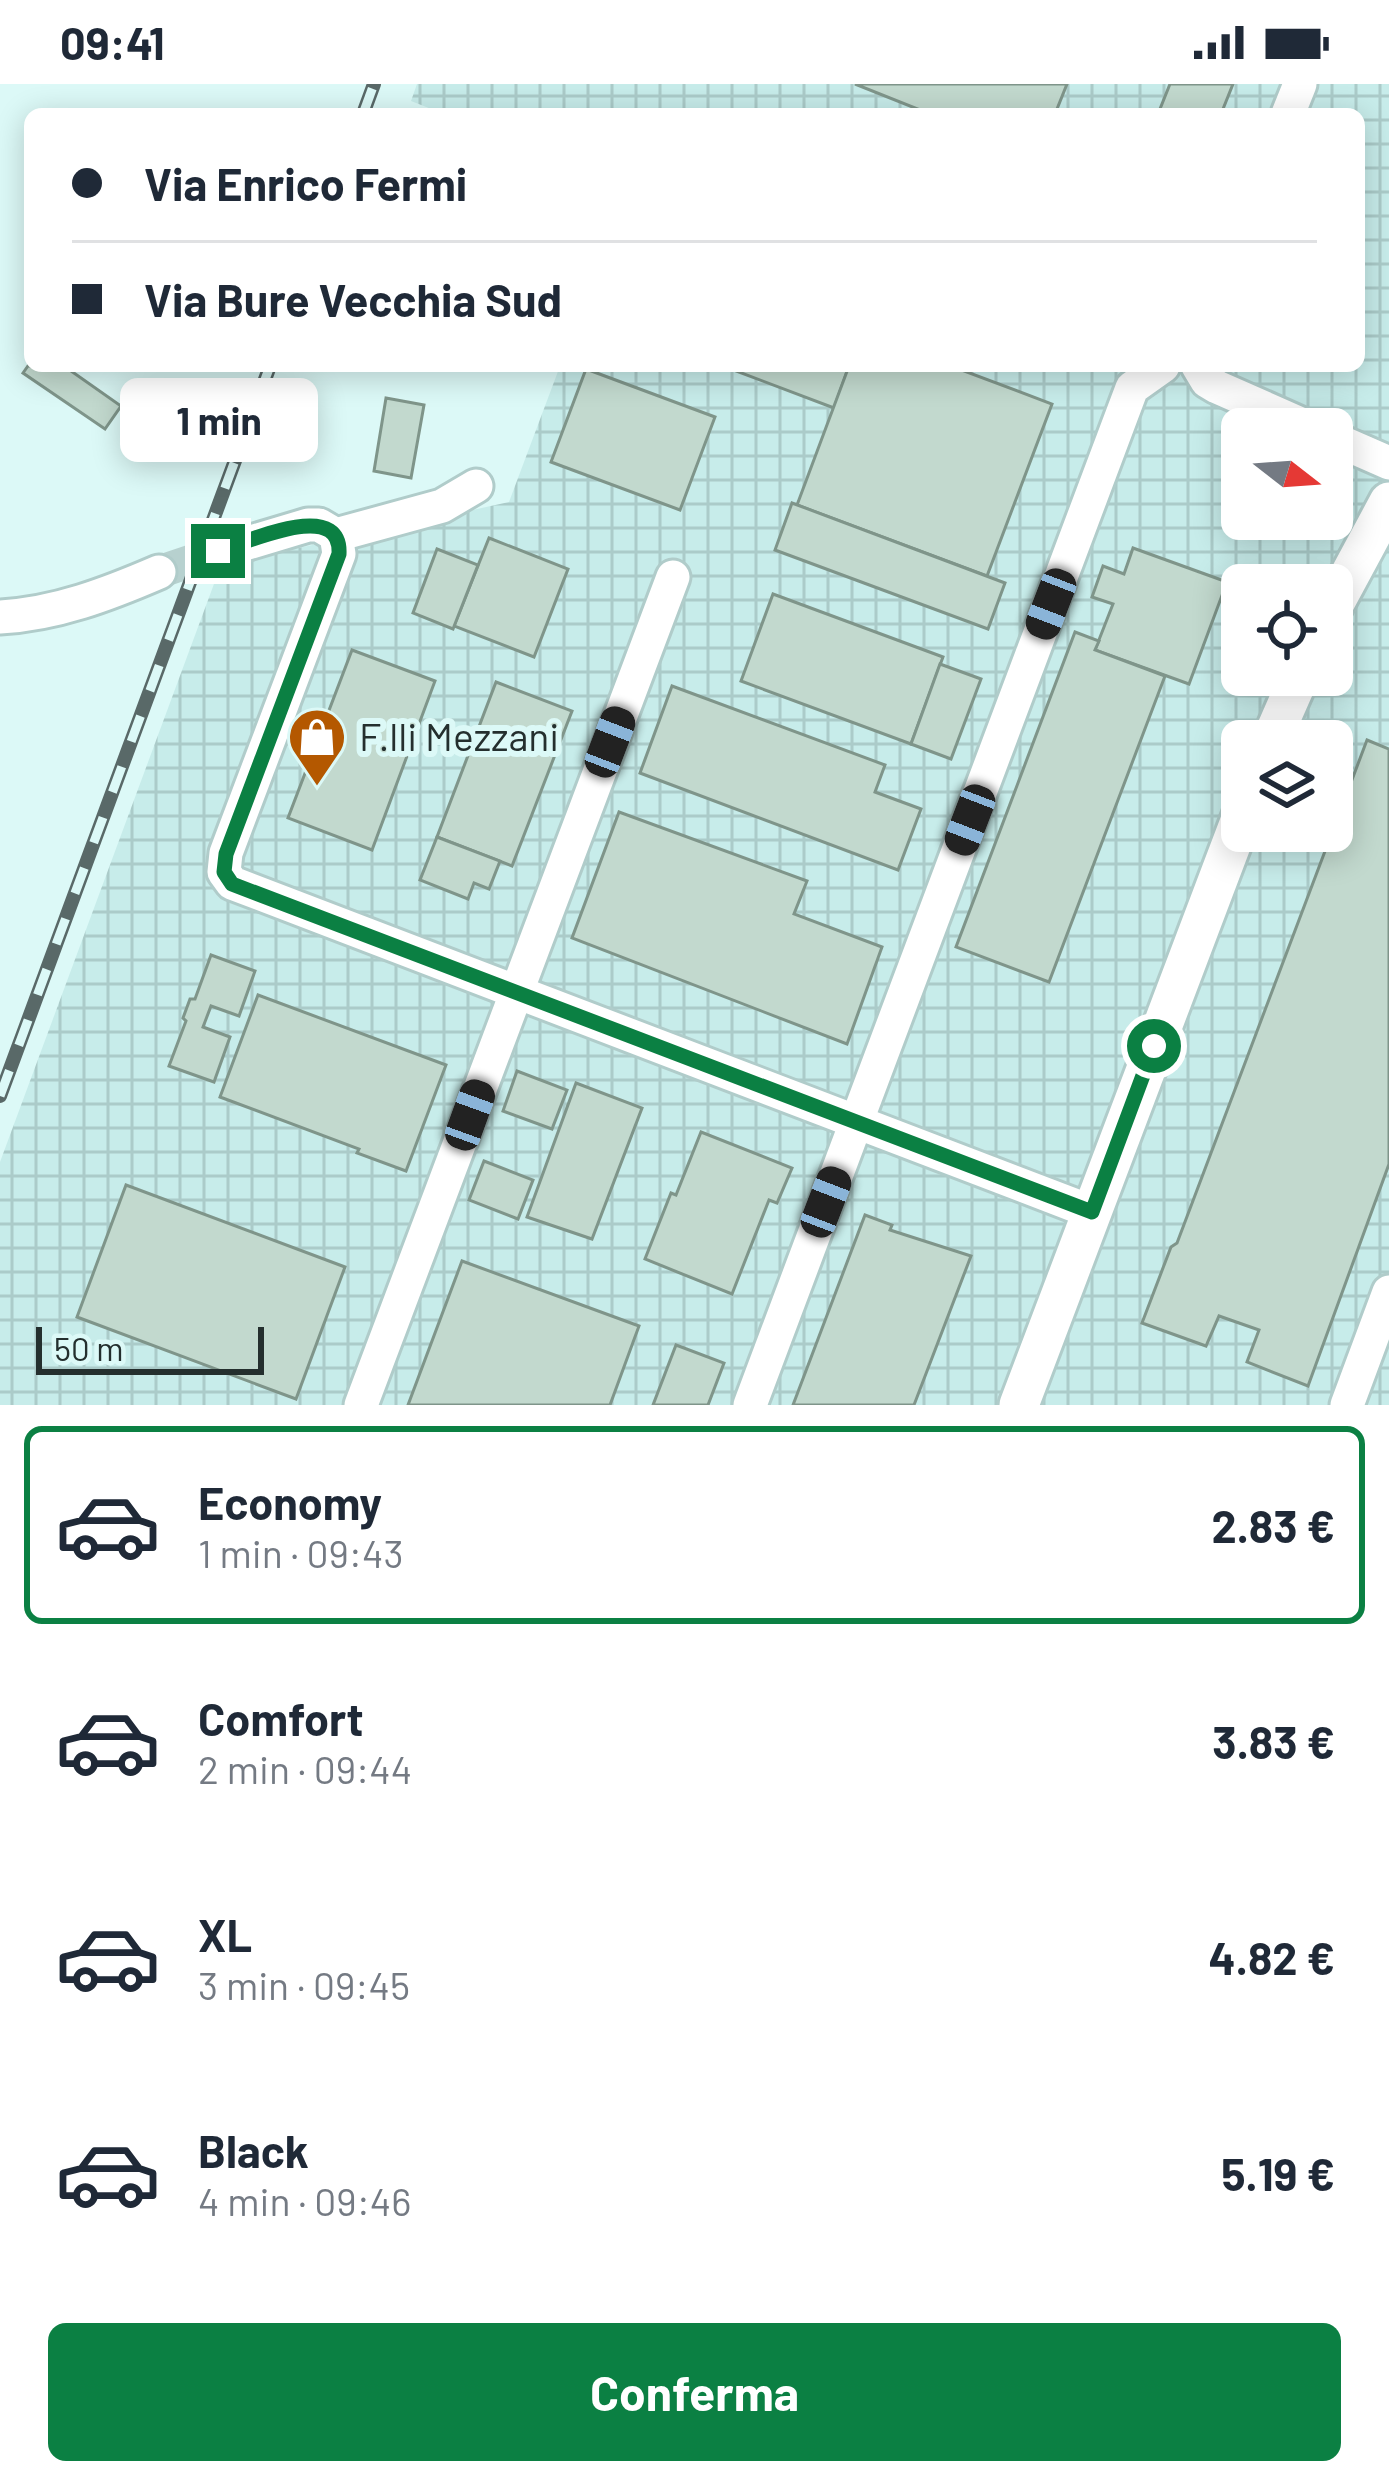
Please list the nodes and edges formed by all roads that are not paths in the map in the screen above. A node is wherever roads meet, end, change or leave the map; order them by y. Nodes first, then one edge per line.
1 (1155, 372) edge
2 (1202, 372) edge
3 (1264, 408) edge
4 (1353, 447) edge
5 (1389, 463) edge
6 (476, 486) dead end
7 (1389, 502) edge
8 (336, 535) junction
9 (218, 551) tunnel mouth
10 (1353, 569) edge
11 (159, 572) tunnel mouth
12 (673, 577) dead end
13 (0, 617) edge
14 (1228, 852) edge
15 (516, 991) junction
16 (857, 1121) junction
17 (1092, 1212) junction
18 (1389, 1292) edge
19 (362, 1405) edge
20 (750, 1405) edge
21 (1019, 1405) edge
22 (1347, 1405) edge

1 - 16 street
2 - 3 street
4 - 5 street
6 - 8 street
7 - 10 street
8 - 9 street
8 - 15 street
11 - 13 street
12 - 15 street
14 - 17 street
15 - 16 street
15 - 19 street
16 - 17 street
16 - 20 street
17 - 21 street
18 - 22 street

